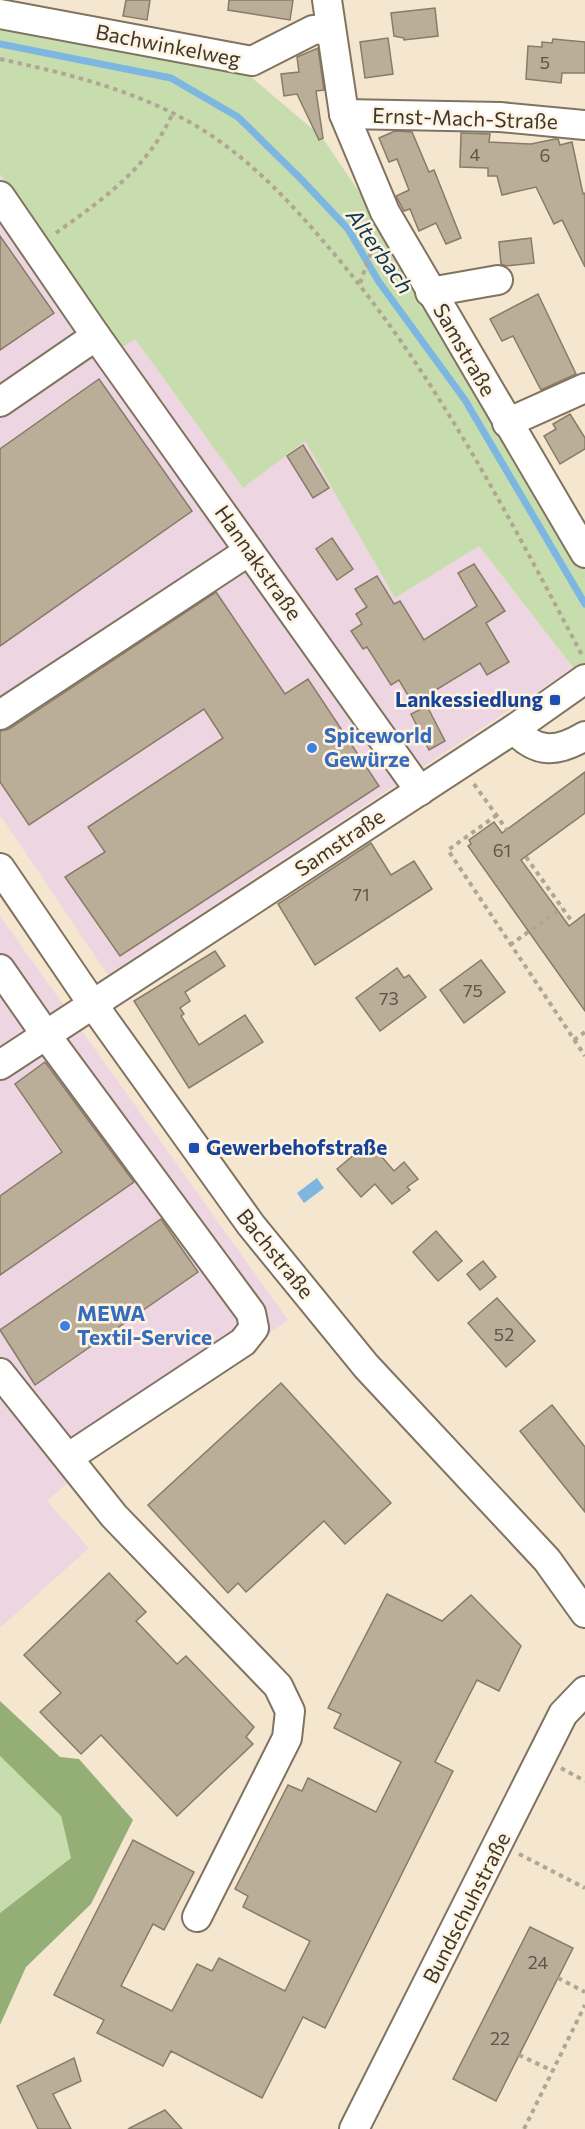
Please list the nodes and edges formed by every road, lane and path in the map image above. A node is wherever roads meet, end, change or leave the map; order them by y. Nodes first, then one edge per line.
1 (327, 0) edge
2 (0, 14) edge
3 (330, 29) junction
4 (0, 59) edge
5 (344, 114) junction
6 (172, 116) junction
7 (585, 125) edge
8 (0, 196) edge
9 (35, 247) junction
10 (373, 247) dead end
11 (498, 280) dead end
12 (360, 283) junction
13 (430, 292) junction
14 (96, 336) junction
15 (585, 388) edge
16 (0, 402) edge
17 (507, 423) junction
18 (249, 551) junction
19 (585, 553) edge
20 (585, 661) edge
21 (581, 690) edge
22 (0, 715) edge
23 (514, 729) junction
24 (585, 736) edge
25 (460, 765) junction
26 (420, 791) junction
27 (497, 816) junction
28 (507, 830) dead end
29 (526, 856) dead end
30 (0, 868) edge
31 (562, 908) junction
32 (573, 923) dead end
33 (510, 945) junction
34 (0, 969) edge
35 (94, 1006) junction
36 (585, 1032) edge
37 (46, 1035) junction
38 (574, 1040) junction
39 (585, 1056) edge
40 (0, 1065) edge
41 (0, 1374) edge
42 (69, 1457) junction
43 (583, 1606) edge
44 (585, 1691) edge
45 (500, 1844) junction
46 (585, 1888) edge
47 (196, 1917) dead end
48 (558, 1978) dead end
49 (585, 1992) edge
50 (585, 2005) edge
51 (519, 2055) dead end
52 (553, 2072) junction
53 (354, 2129) edge
54 (524, 2129) edge

1 - 3 street, Samstraße
2 - 3 street, Bachwinkelweg
3 - 5 street, Samstraße
4 - 6 path
5 - 7 street, Ernst-Mach-Straße
5 - 13 street, Samstraße
6 - 9 path
6 - 12 path
8 - 9 street, Hannakstraße
9 - 14 street, Hannakstraße
10 - 12 path
11 - 13 street
12 - 20 path
13 - 17 street, Samstraße
14 - 16 street
14 - 18 street, Hannakstraße
15 - 17 street
17 - 19 street, Samstraße
18 - 22 street
18 - 26 street, Hannakstraße
21 - 23 street, Samstraße
23 - 24 street
23 - 25 street, Samstraße
25 - 26 street, Samstraße
25 - 27 path
26 - 35 street, Samstraße
27 - 28 path
27 - 33 path
29 - 31 path
30 - 35 street, Bachstraße
31 - 32 path
31 - 33 path
33 - 38 path
34 - 37 street
35 - 37 street
35 - 43 street, Bachstraße
36 - 38 path
37 - 40 street
37 - 42 street
38 - 39 path
41 - 42 street
42 - 47 street
44 - 45 street, Bundschuhstraße
45 - 46 path
45 - 53 street, Bundschuhstraße
48 - 49 path
50 - 52 path
51 - 52 path
52 - 54 path

